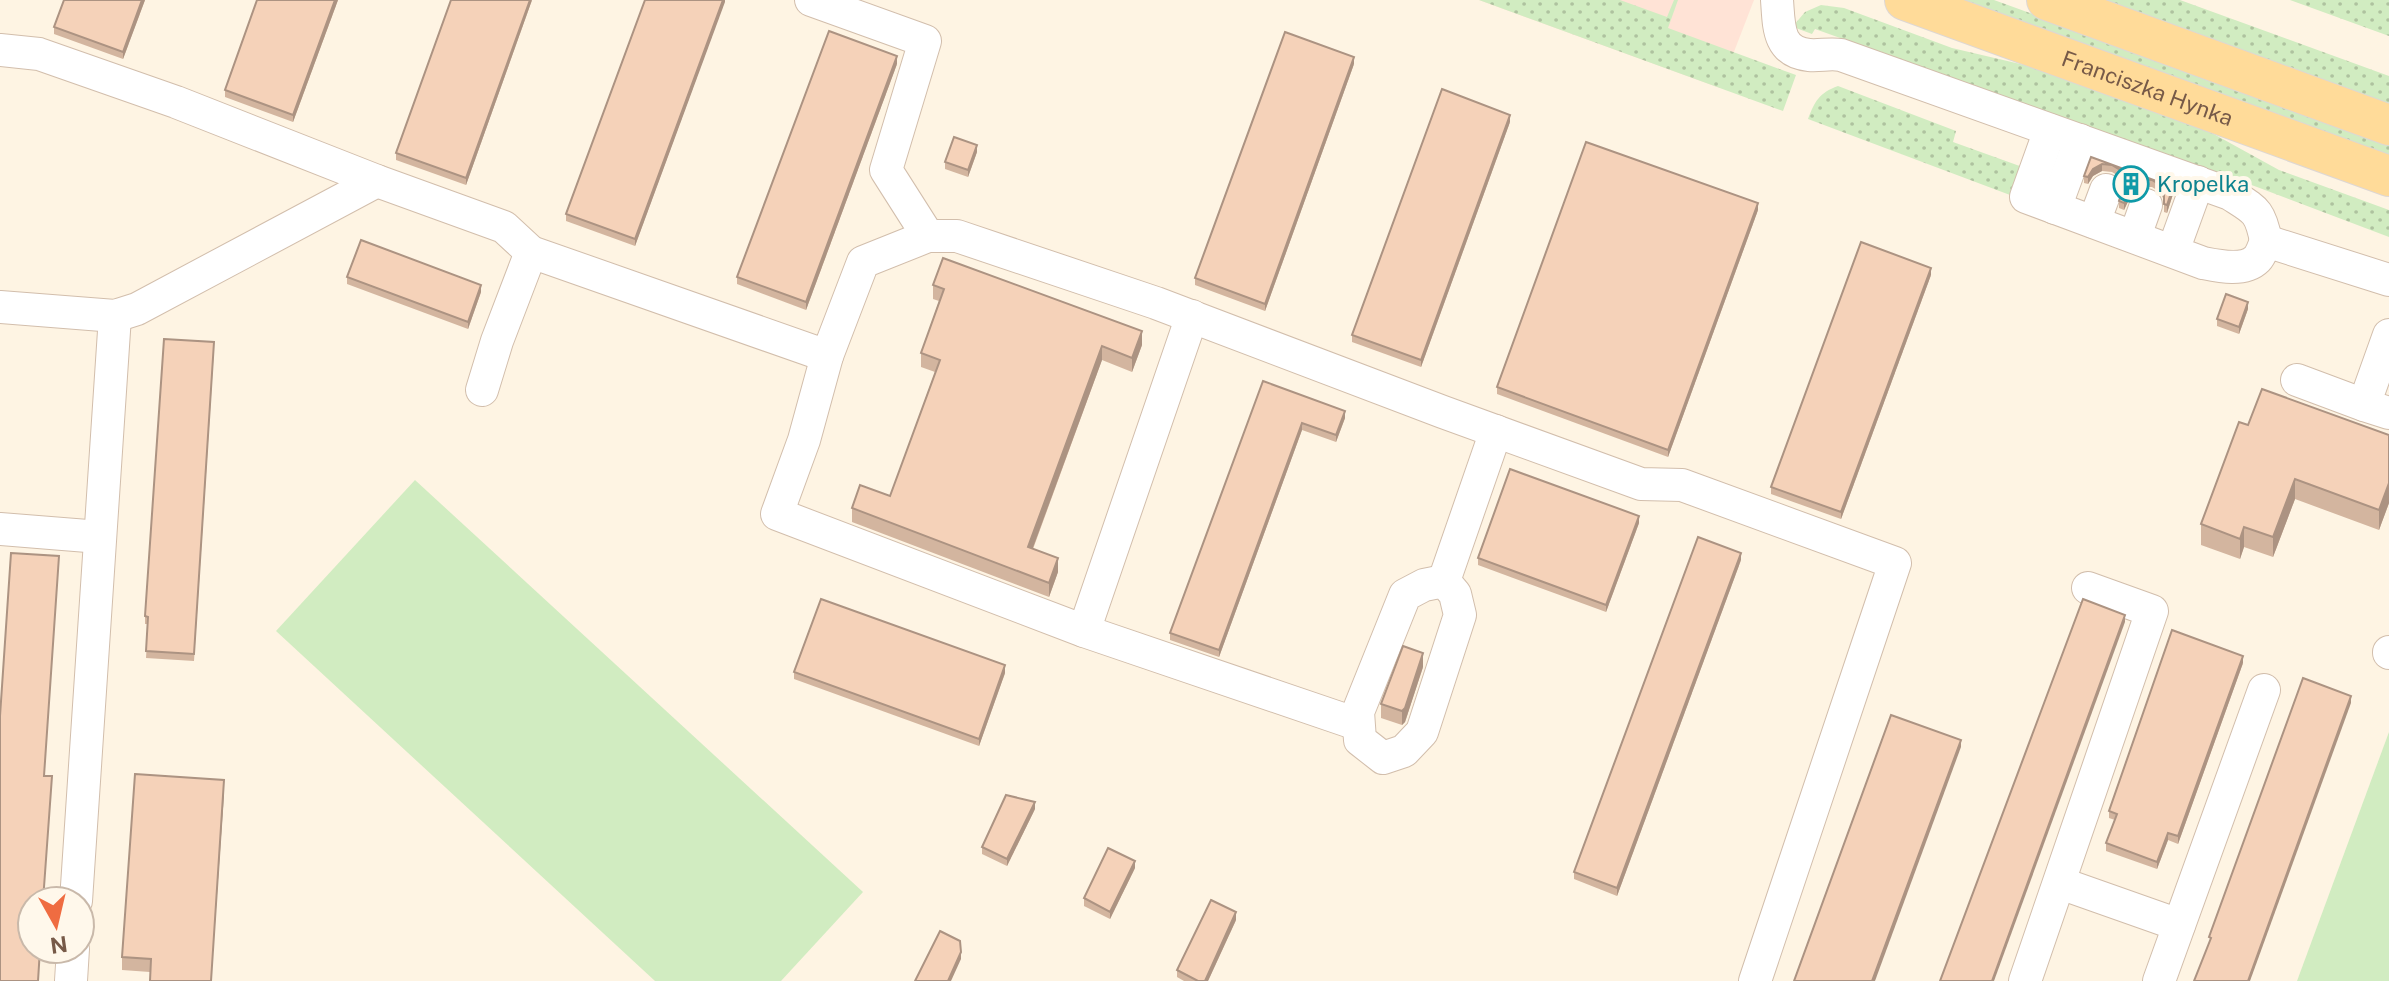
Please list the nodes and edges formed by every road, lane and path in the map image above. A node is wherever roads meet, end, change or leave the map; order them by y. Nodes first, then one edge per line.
1 (811, 0) edge
2 (1754, 0) edge
3 (1778, 0) edge
4 (1905, 0) edge
5 (2047, 0) edge
6 (886, 14) edge
7 (0, 50) edge
8 (2389, 125) edge
9 (2050, 130) junction
10 (2101, 162) junction
11 (2389, 176) edge
12 (377, 181) junction
13 (2168, 186) junction
14 (2075, 215) junction
15 (928, 236) junction
16 (2266, 241) junction
17 (2154, 244) junction
18 (531, 252) junction
19 (2389, 280) edge
20 (0, 307) edge
21 (115, 316) junction
22 (1192, 316) junction
23 (2389, 335) edge
24 (827, 356) junction
25 (2297, 380) dead end
26 (482, 390) dead end
27 (2376, 409) edge
28 (1496, 431) junction
29 (0, 529) edge
30 (100, 537) junction
31 (1444, 581) junction
32 (2088, 588) dead end
33 (1084, 631) junction
34 (2264, 690) dead end
35 (1357, 724) junction
36 (2060, 883) junction
37 (77, 885) edge
38 (2179, 925) junction
39 (1755, 981) edge
40 (2025, 981) edge
41 (2159, 981) edge

1 - 6 lane
2 - 3 lane
3 - 9 lane
4 - 11 main road, Franciszka Hynka
5 - 8 main road
6 - 15 lane
7 - 12 lane
9 - 10 lane
9 - 14 lane
10 - 13 lane
10 - 14 lane
10 - 14 lane
12 - 18 lane
12 - 21 lane
13 - 16 lane
13 - 17 lane
13 - 17 lane
14 - 17 lane
15 - 22 lane
15 - 24 lane
16 - 17 lane
16 - 19 lane
18 - 24 lane
18 - 26 lane
20 - 21 lane
21 - 30 lane
22 - 28 lane
22 - 33 lane
23 - 27 lane
24 - 33 lane
25 - 27 lane
28 - 31 lane
28 - 39 lane
29 - 30 lane
30 - 37 lane
31 - 35 lane
31 - 35 lane
32 - 36 lane
33 - 35 lane
34 - 38 lane
36 - 38 lane
36 - 40 lane
38 - 41 lane

